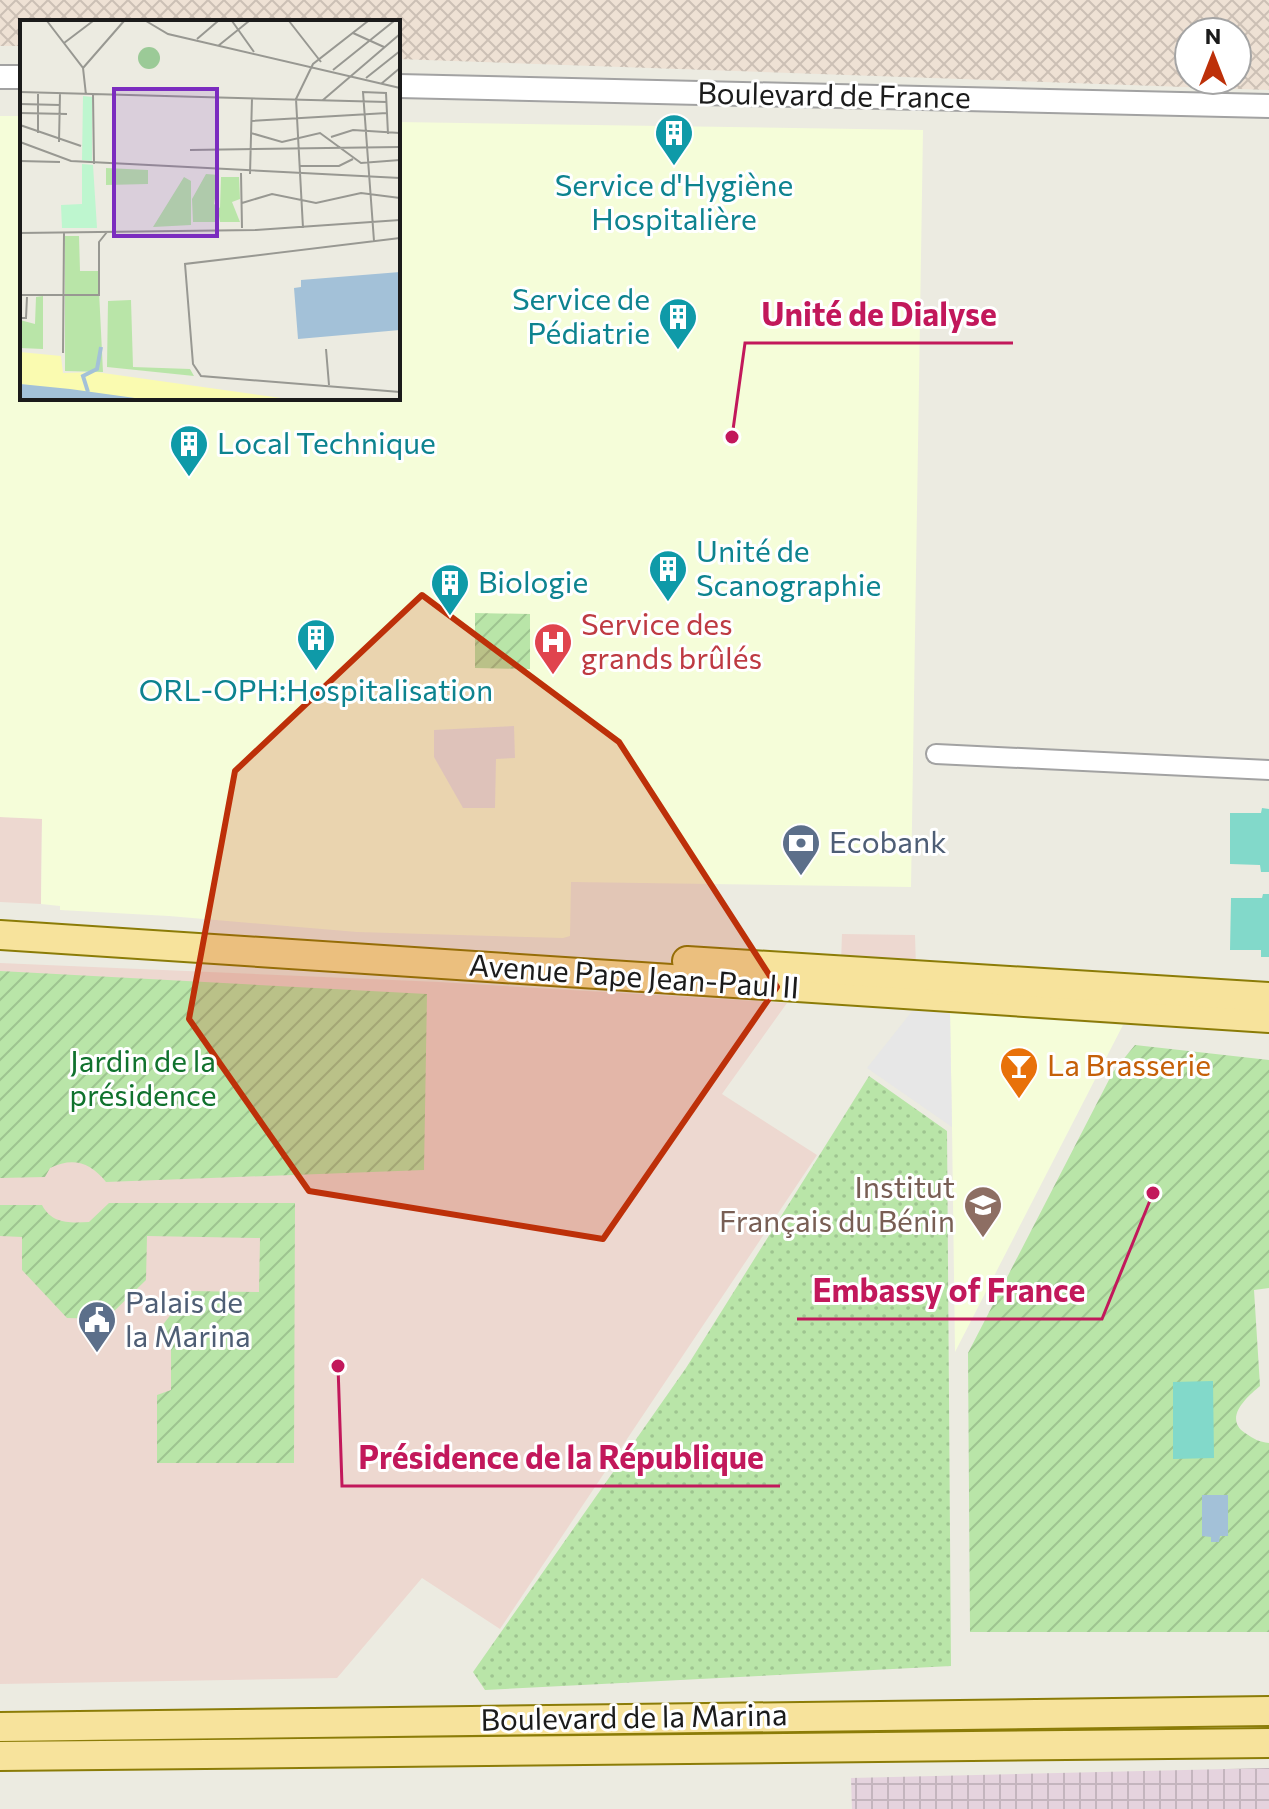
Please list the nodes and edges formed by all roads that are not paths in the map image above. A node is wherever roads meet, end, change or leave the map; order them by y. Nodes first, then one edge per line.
1 (400, 86) edge
2 (1269, 106) edge
3 (936, 754) dead end
4 (1269, 770) edge
5 (0, 918) edge
6 (0, 935) edge
7 (776, 976) junction
8 (1269, 997) edge
9 (1269, 1018) edge
10 (1269, 1711) edge
11 (340, 1722) junction
12 (414, 1722) junction
13 (0, 1727) edge
14 (1269, 1743) edge
15 (410, 1750) junction
16 (329, 1751) junction
17 (0, 1756) edge

1 - 2 street, Boulevard de France
3 - 4 street
5 - 7 main road, Avenue Pape Jean-Paul II
6 - 7 main road, Avenue Pape Jean-Paul II
7 - 8 main road, Avenue Pape Jean-Paul II
7 - 9 main road, Avenue Pape Jean-Paul II
10 - 12 main road, Boulevard de la Marina
11 - 12 main road, Boulevard de la Marina
11 - 13 main road, Boulevard de la Marina
11 - 16 main road
12 - 15 main road
14 - 15 main road, Boulevard de la Marina
15 - 16 main road, Boulevard de la Marina
16 - 17 main road, Boulevard de la Marina

